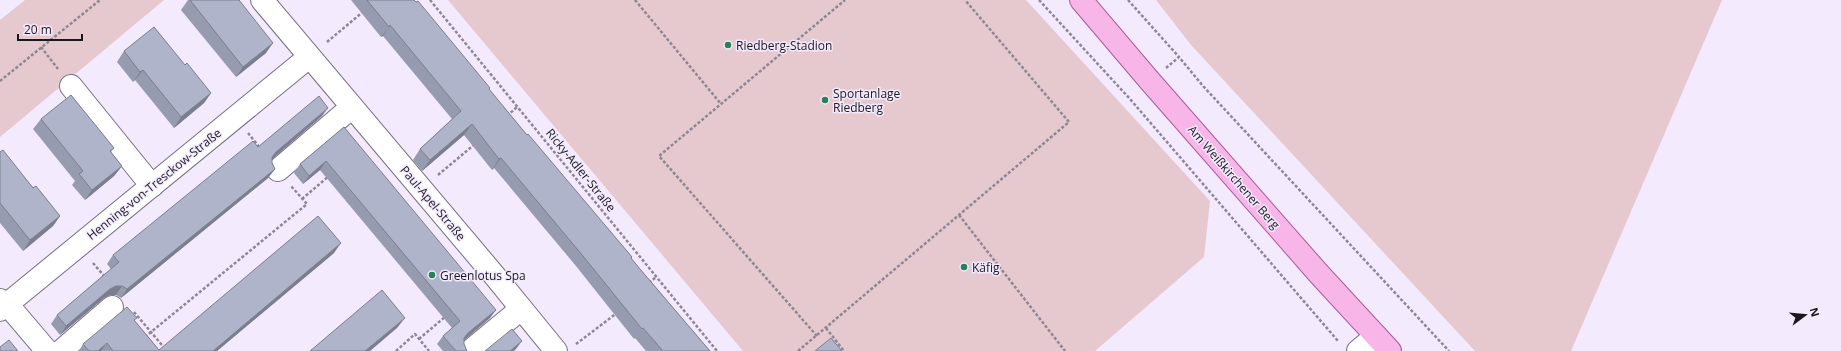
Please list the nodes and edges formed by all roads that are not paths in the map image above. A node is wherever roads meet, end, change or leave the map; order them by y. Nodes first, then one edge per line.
1 (262, 0) edge
2 (1081, 0) edge
3 (309, 57) junction
4 (70, 86) road end
5 (352, 107) junction
6 (278, 170) road end
7 (152, 186) junction
8 (2, 305) edge
9 (112, 307) dead end
10 (521, 309) junction
11 (1383, 344) edge
12 (1350, 348) edge
13 (565, 349) edge
14 (47, 351) edge
15 (61, 351) edge
16 (470, 351) edge

1 - 3 street, Paul-Apel-Straße
2 - 11 main road, Am Weißkirchener Berg
3 - 5 street, Paul-Apel-Straße
3 - 7 street, Henning-von-Tresckow-Straße
4 - 7 street
5 - 6 street
5 - 10 street, Paul-Apel-Straße
7 - 8 street, Henning-von-Tresckow-Straße
8 - 14 street
9 - 15 street
10 - 13 street, Paul-Apel-Straße
10 - 16 street
11 - 12 street

